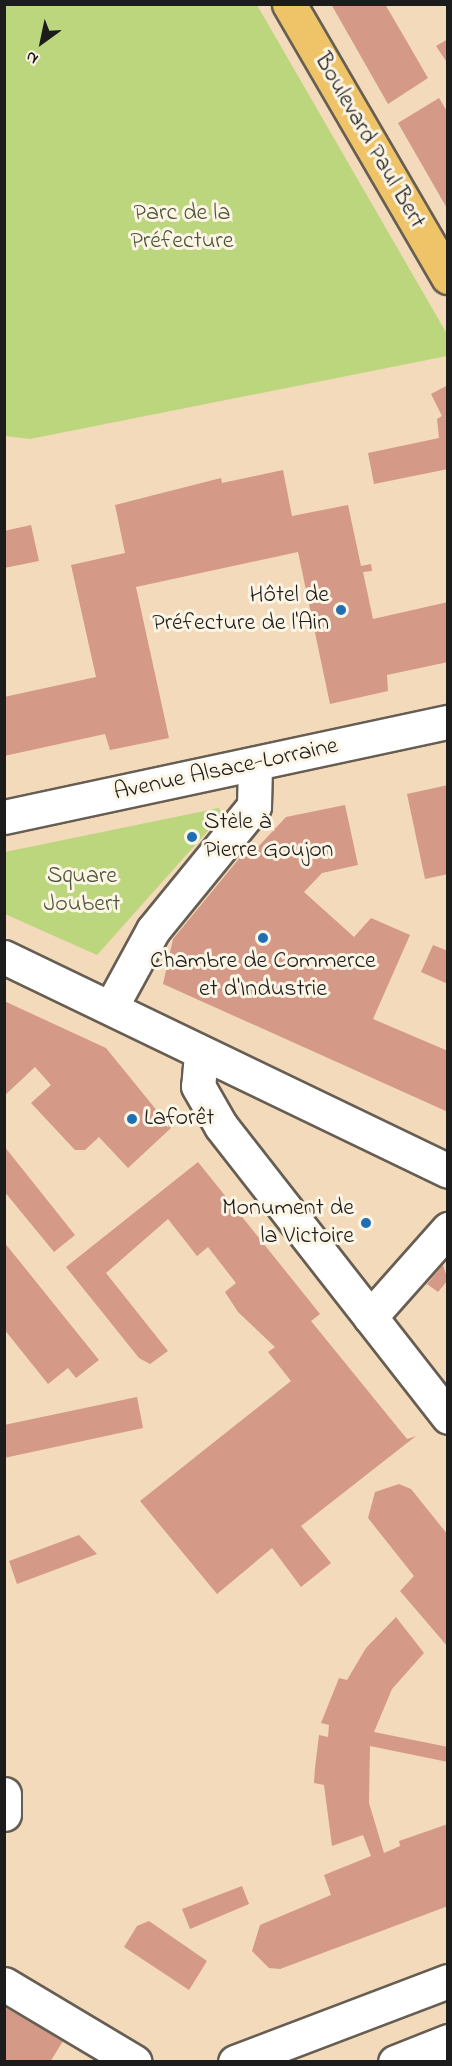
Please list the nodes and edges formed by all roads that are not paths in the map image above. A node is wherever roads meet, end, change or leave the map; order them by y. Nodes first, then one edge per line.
1 (290, 4) edge
2 (447, 277) edge
3 (447, 722) edge
4 (255, 764) junction
5 (4, 817) edge
6 (4, 957) edge
7 (111, 1007) junction
8 (201, 1054) junction
9 (447, 1171) edge
10 (447, 1229) edge
11 (370, 1317) junction
12 (447, 1417) edge
13 (4, 1794) edge
14 (4, 1814) edge
15 (447, 1981) edge
16 (4, 1984) edge
17 (447, 2041) edge
18 (135, 2061) edge
19 (235, 2061) edge
20 (395, 2061) edge

1 - 2 main road, Boulevard Paul Bert
3 - 4 street, Avenue Alsace-Lorraine
4 - 5 street, Avenue Alsace-Lorraine
4 - 7 street
6 - 7 street
7 - 8 street
8 - 9 street
8 - 11 street
10 - 11 street
11 - 12 street
13 - 14 street
15 - 19 street
16 - 18 street
17 - 20 street

